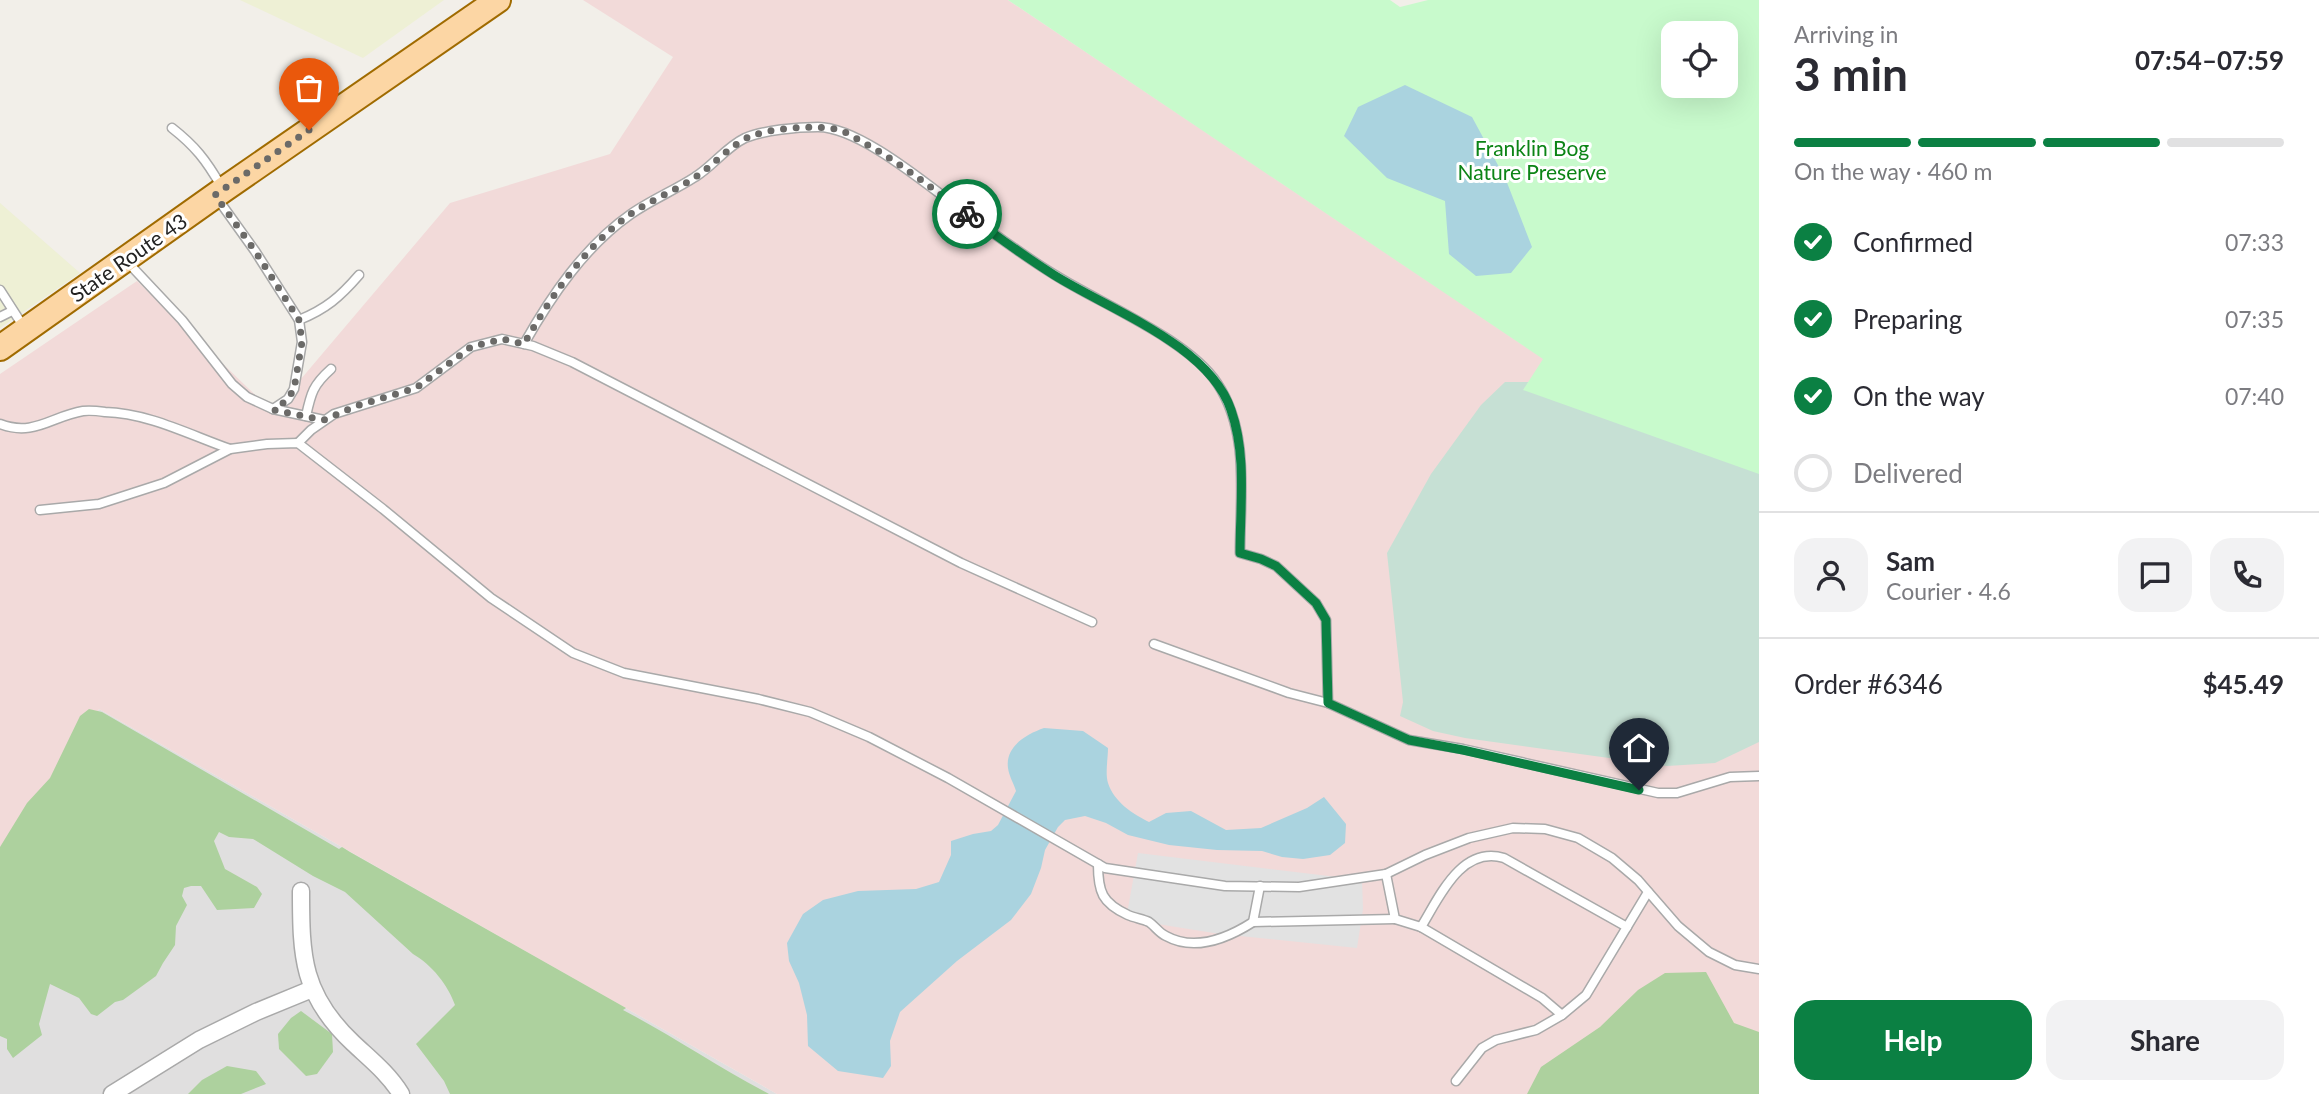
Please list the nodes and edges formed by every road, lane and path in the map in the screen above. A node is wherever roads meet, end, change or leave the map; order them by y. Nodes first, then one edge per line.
1 (498, 0) edge
2 (172, 128) dead end
3 (219, 192) junction
4 (134, 269) dead end
5 (359, 275) dead end
6 (0, 290) edge
7 (0, 317) edge
8 (19, 320) junction
9 (299, 320) junction
10 (524, 344) junction
11 (0, 348) edge
12 (331, 369) dead end
13 (274, 410) junction
14 (306, 416) junction
15 (324, 420) junction
16 (0, 424) edge
17 (298, 443) junction
18 (230, 449) junction
19 (40, 510) dead end
20 (1092, 622) dead end
21 (1154, 644) dead end
22 (1328, 703) junction
23 (1759, 776) edge
24 (1098, 864) junction
25 (1386, 874) junction
26 (1260, 886) junction
27 (301, 891) dead end
28 (1648, 892) junction
29 (1395, 919) junction
30 (1253, 922) junction
31 (1421, 927) junction
32 (1627, 927) junction
33 (1759, 969) edge
34 (312, 989) junction
35 (1562, 1015) junction
36 (1456, 1081) dead end
37 (112, 1094) edge
38 (401, 1094) edge

1 - 3 main road, State Route 43
2 - 3 lane
3 - 8 main road, State Route 43
3 - 9 lane
4 - 13 lane
5 - 9 lane
6 - 8 lane
7 - 8 lane
8 - 11 main road, State Route 43
9 - 13 lane
10 - 15 lane
10 - 20 lane
10 - 22 lane
12 - 14 lane
13 - 14 lane
14 - 15 lane
15 - 17 lane
16 - 18 lane
17 - 18 lane
17 - 24 lane
18 - 19 lane
21 - 22 lane
22 - 23 lane
24 - 26 lane
24 - 30 lane
25 - 26 lane
25 - 28 lane
25 - 29 lane
26 - 30 lane
27 - 34 street
28 - 32 lane
28 - 33 lane
29 - 30 lane
29 - 31 lane
31 - 32 lane
31 - 35 lane
32 - 35 lane
34 - 37 street
34 - 38 street
35 - 36 lane

